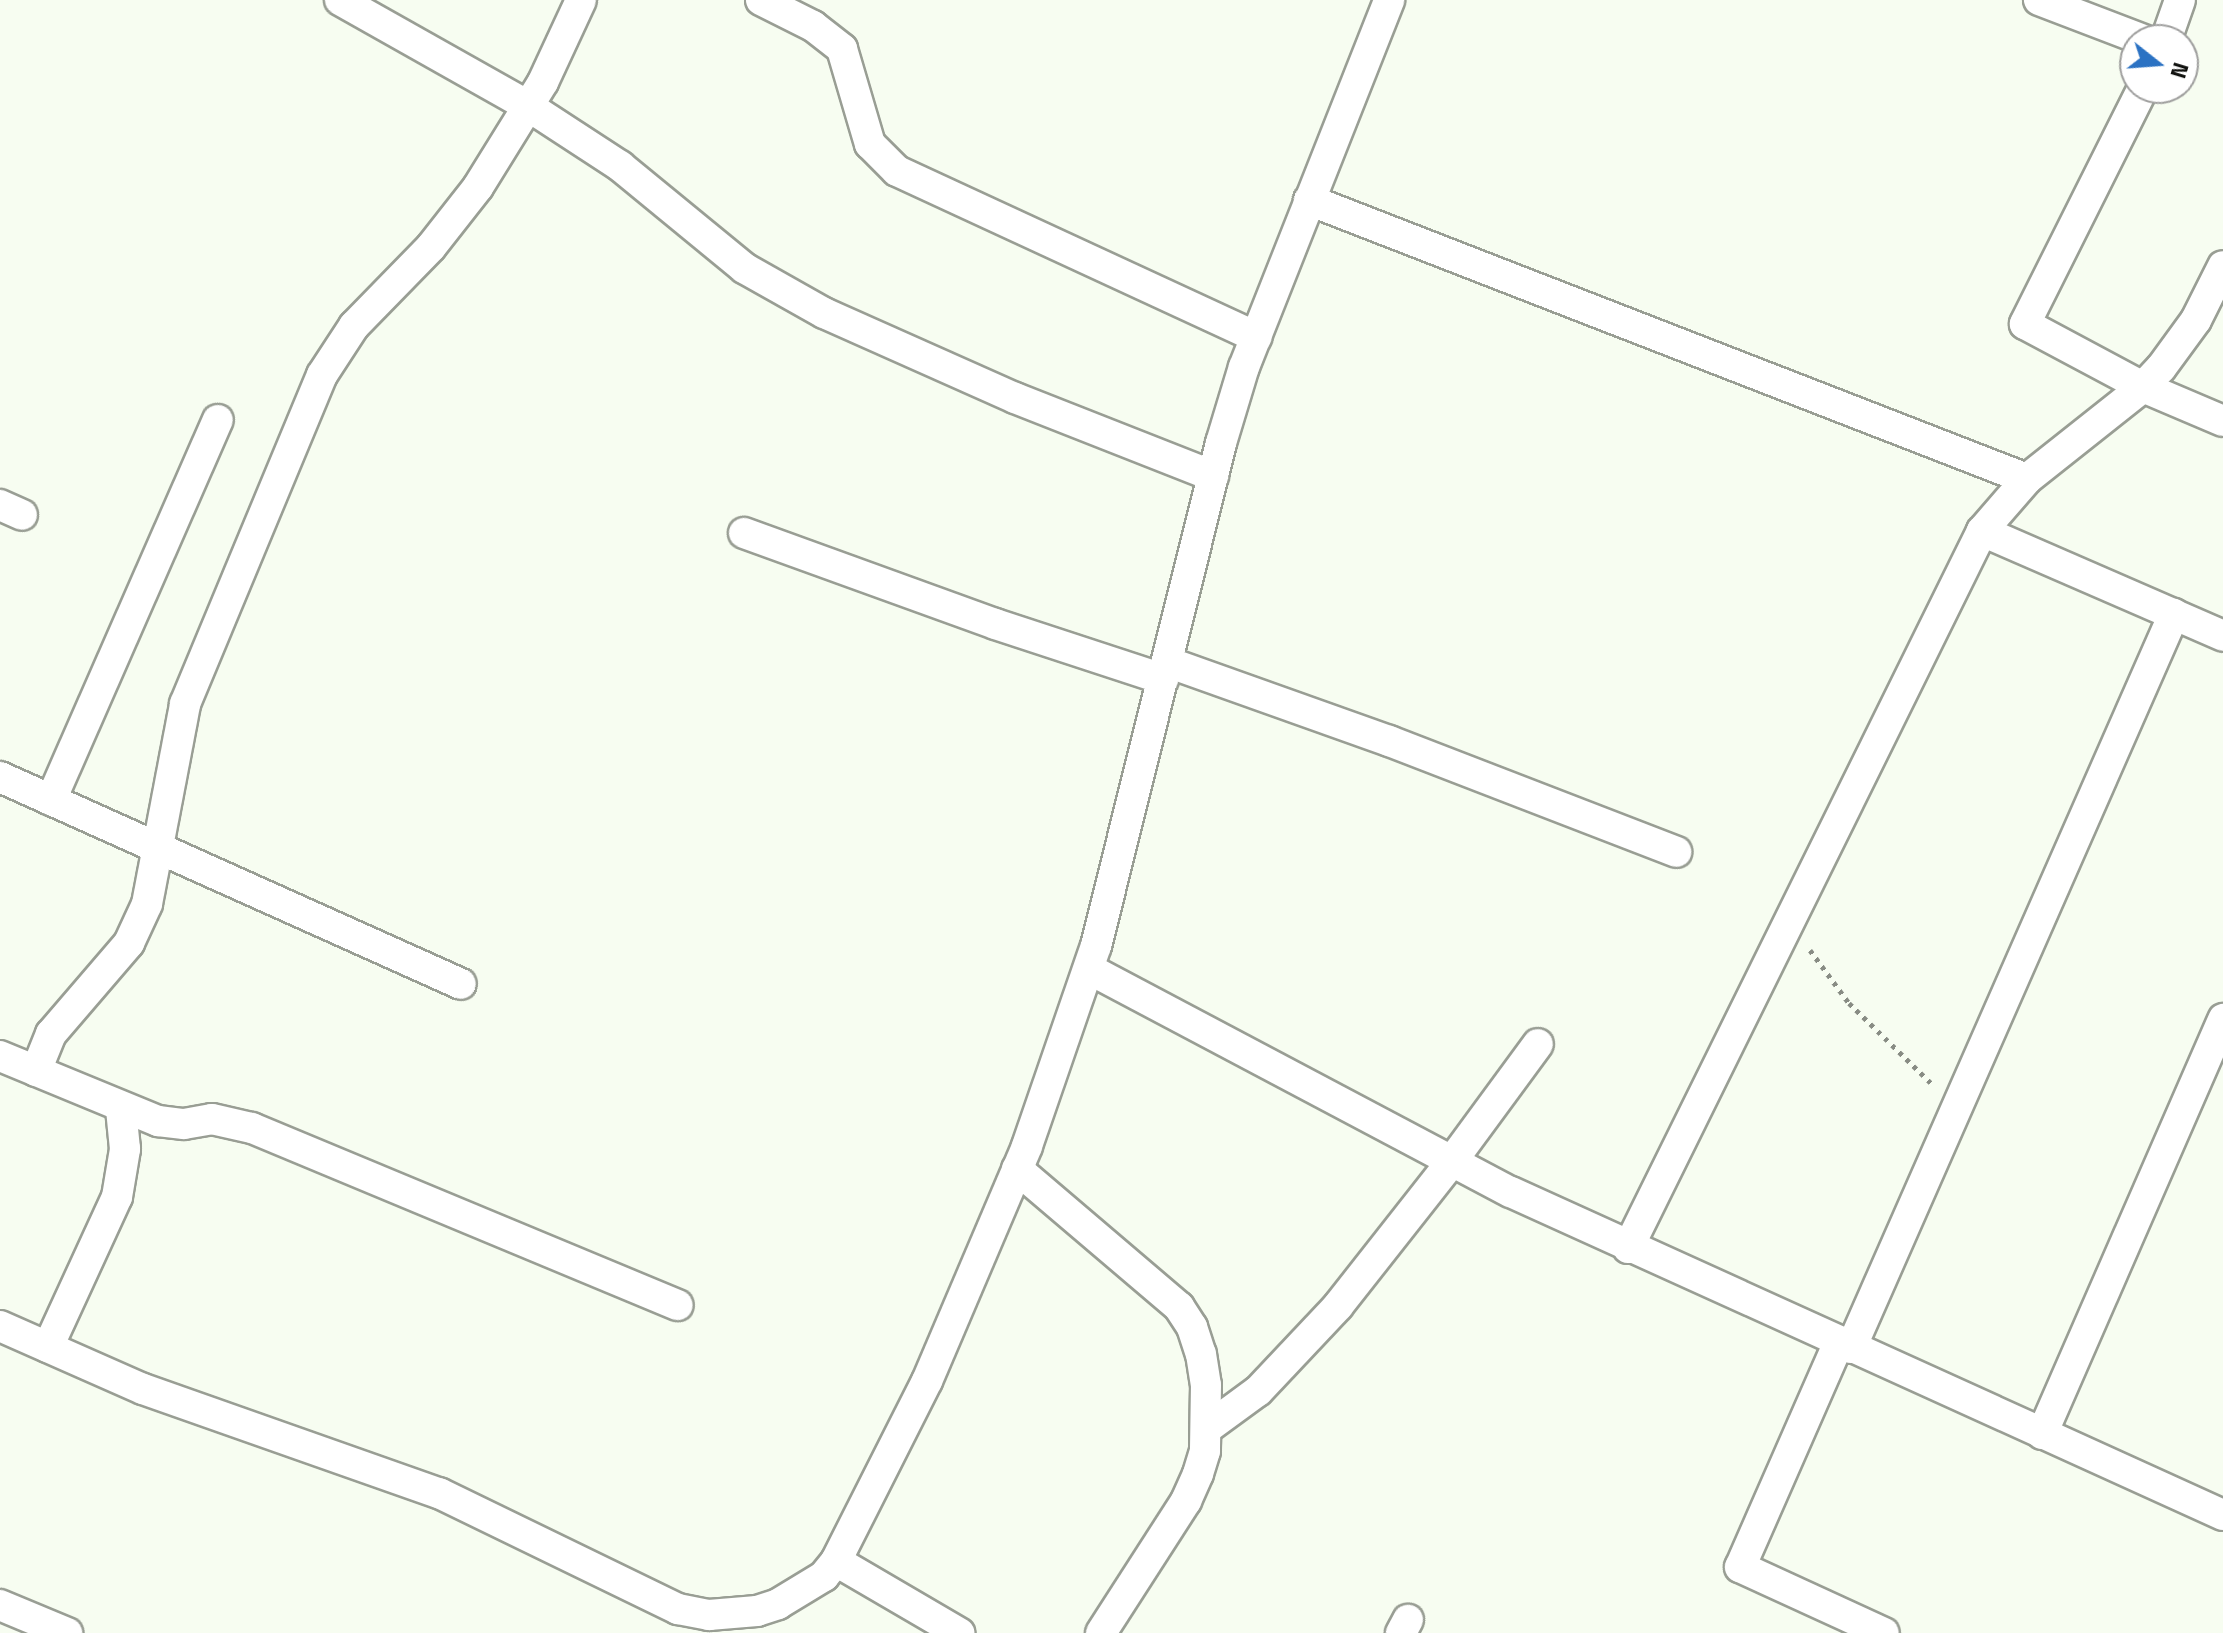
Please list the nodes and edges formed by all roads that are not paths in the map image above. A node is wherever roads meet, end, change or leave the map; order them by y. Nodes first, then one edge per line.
1 (340, 0) edge
2 (581, 0) edge
3 (761, 0) edge
4 (1389, 0) edge
5 (2039, 0) edge
6 (2180, 0) edge
7 (2172, 24) edge
8 (2119, 30) edge
9 (2135, 104) edge
10 (528, 106) junction
11 (1309, 200) junction
12 (2223, 266) edge
13 (1256, 337) junction
14 (2143, 387) junction
15 (218, 420) dead end
16 (2223, 421) edge
17 (1213, 476) junction
18 (2027, 479) junction
19 (1982, 531) junction
20 (744, 533) dead end
21 (2174, 614) junction
22 (2223, 636) edge
23 (1165, 671) junction
24 (0, 777) edge
25 (51, 800) junction
26 (158, 848) junction
27 (1676, 852) dead end
28 (1089, 969) junction
29 (461, 984) dead end
30 (2223, 1019) edge
31 (1538, 1044) dead end
32 (0, 1056) edge
33 (36, 1071) junction
34 (121, 1109) junction
35 (1452, 1161) junction
36 (1017, 1169) junction
37 (1628, 1248) junction
38 (678, 1305) dead end
39 (0, 1326) edge
40 (1845, 1345) junction
41 (48, 1347) junction
42 (1206, 1429) junction
43 (2042, 1434) junction
44 (2223, 1514) edge
45 (836, 1561) junction
46 (0, 1605) edge
47 (67, 1633) edge
48 (959, 1633) edge
49 (1101, 1633) edge
50 (1884, 1633) edge

1 - 10 street
2 - 10 street
3 - 13 street
4 - 11 street
5 - 8 street
6 - 7 street
9 - 14 street
10 - 17 street
10 - 26 street
11 - 13 street
11 - 18 street
12 - 14 street
13 - 17 street
14 - 16 street
14 - 18 street
15 - 25 street
17 - 23 street
18 - 19 street
19 - 21 street
19 - 37 street
20 - 23 street
21 - 22 street
21 - 40 street
23 - 27 street
23 - 28 street
24 - 25 street
25 - 26 street
26 - 29 street
26 - 33 street
28 - 35 street
28 - 36 street
30 - 43 street
31 - 35 street
32 - 33 street
33 - 34 street
34 - 38 street
34 - 41 street
35 - 37 street
35 - 42 street
36 - 42 street
36 - 45 street
37 - 40 street
39 - 41 street
40 - 43 street
40 - 50 street
41 - 45 street
42 - 49 street
43 - 44 street
45 - 48 street
46 - 47 street

